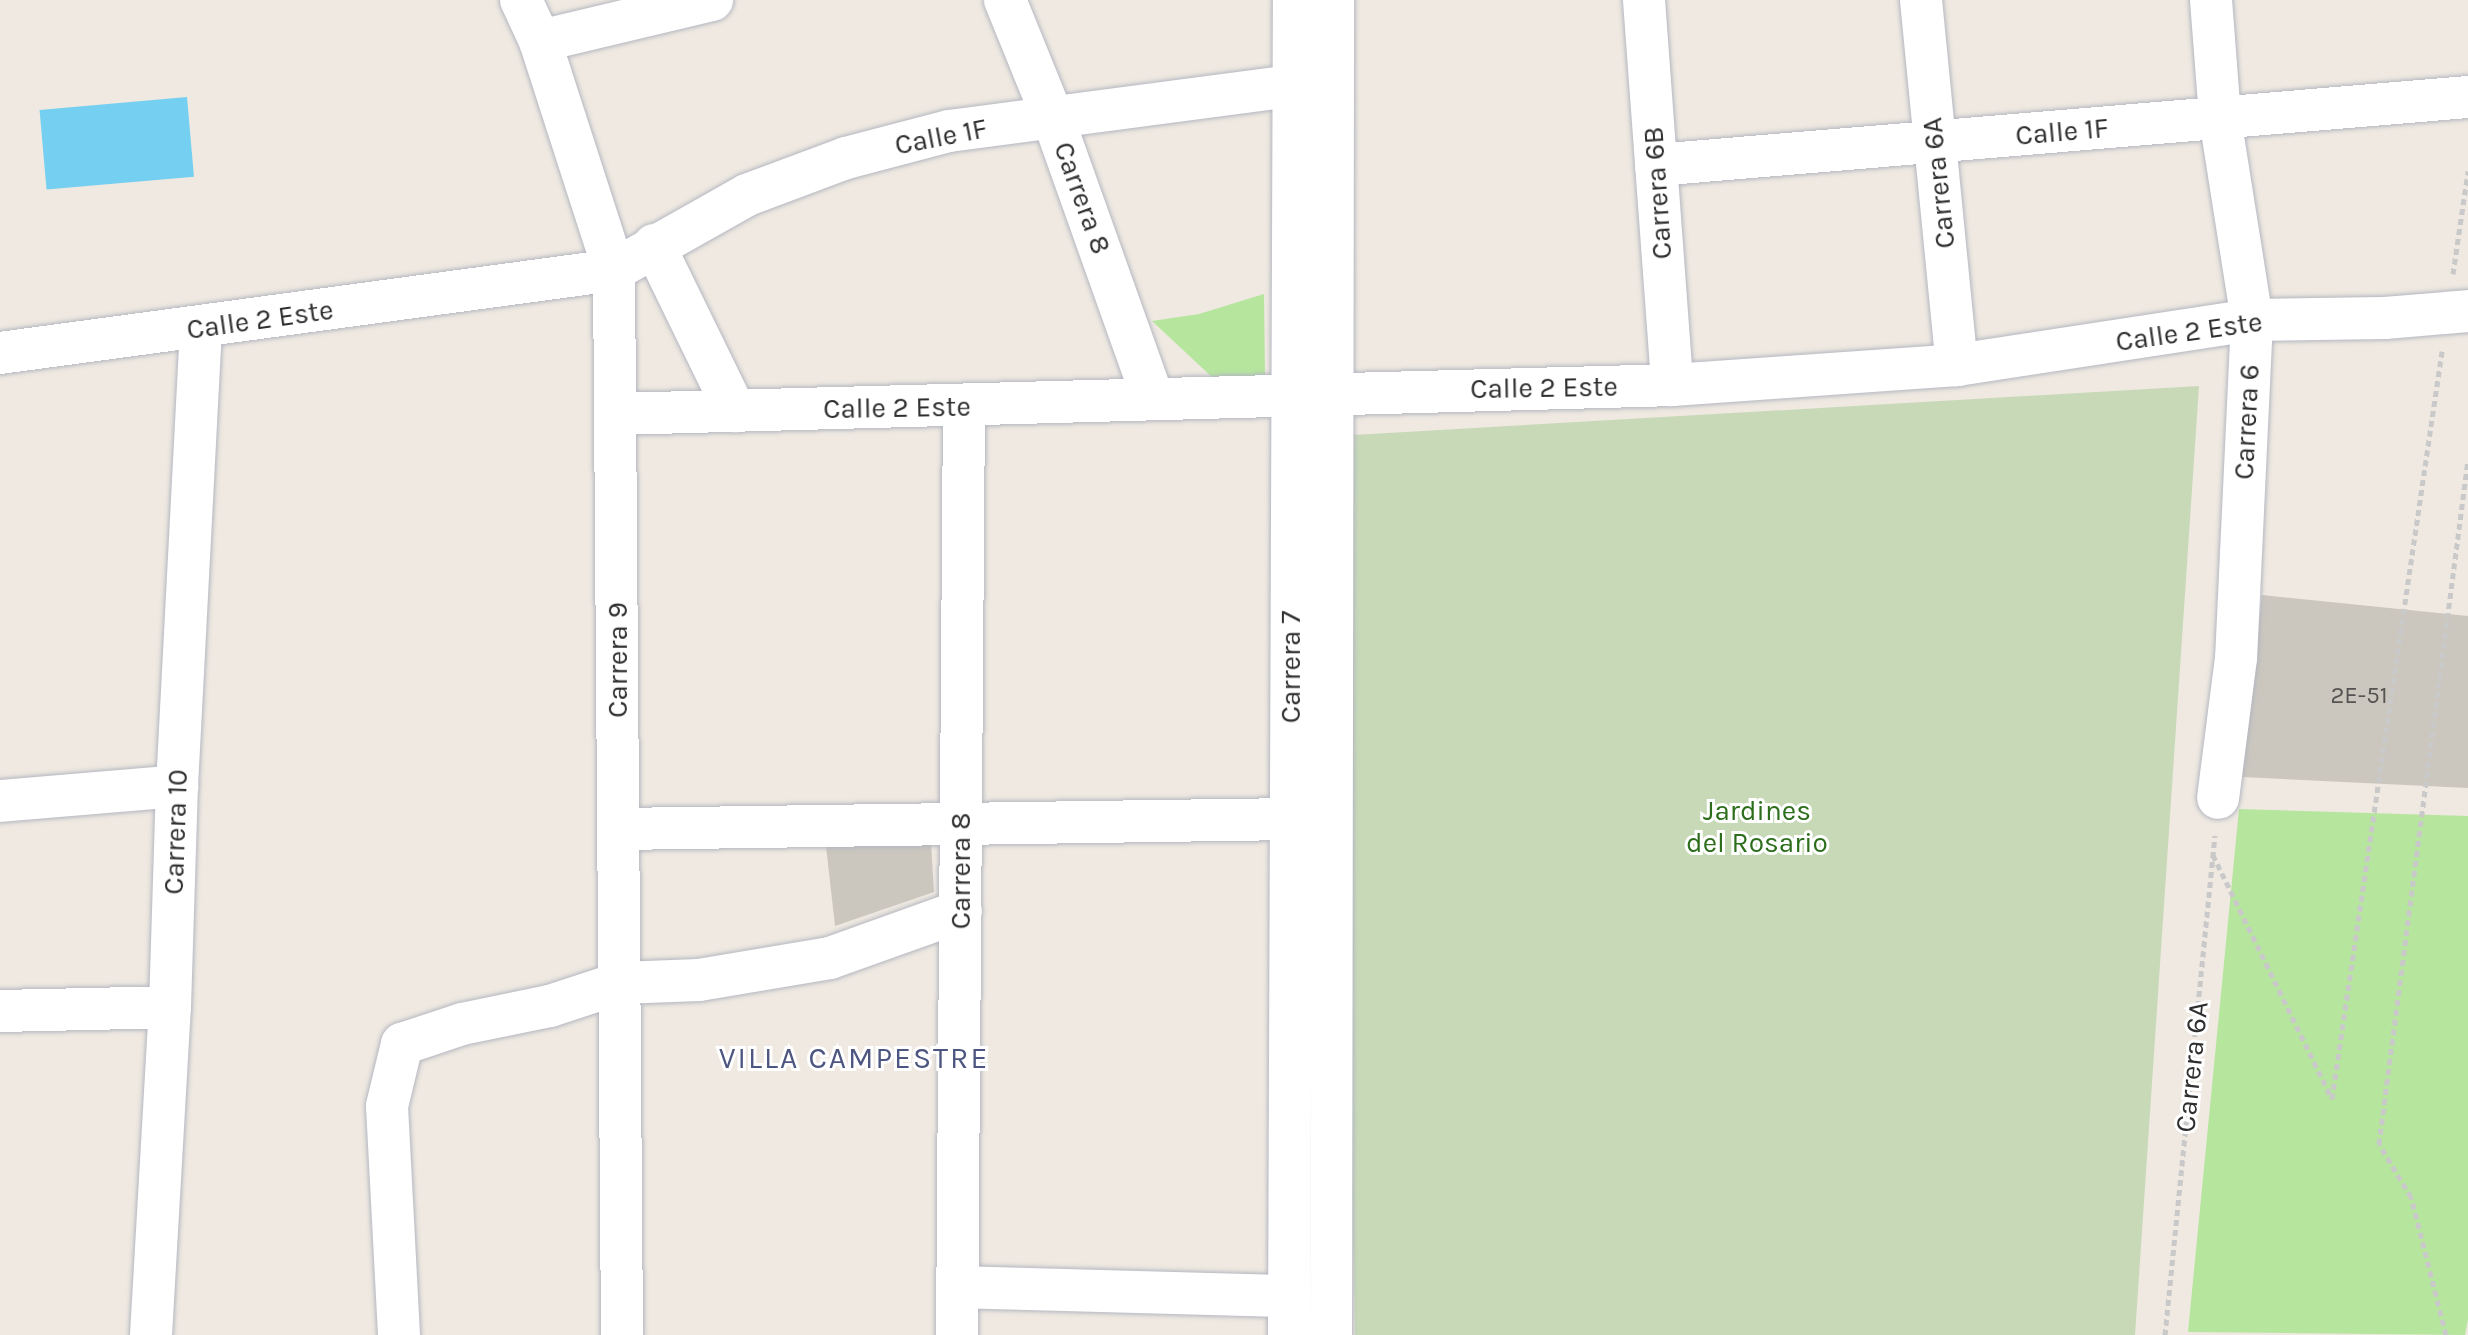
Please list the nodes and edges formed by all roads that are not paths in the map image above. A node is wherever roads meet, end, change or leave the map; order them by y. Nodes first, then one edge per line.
1 (521, 0) edge
2 (712, 0) edge
3 (1005, 0) edge
4 (1294, 0) edge
5 (1333, 0) edge
6 (1644, 0) edge
7 (1921, 0) edge
8 (2211, 0) edge
9 (540, 41) junction
10 (1293, 86) junction
11 (2468, 97) edge
12 (1053, 118) junction
13 (2220, 118) junction
14 (1935, 143) junction
15 (1656, 165) junction
16 (654, 245) junction
17 (614, 270) junction
18 (2460, 296) edge
19 (2252, 320) junction
20 (201, 328) junction
21 (0, 353) edge
22 (1957, 365) junction
23 (1672, 385) junction
24 (1333, 394) junction
25 (1292, 396) junction
26 (1153, 399) junction
27 (964, 407) junction
28 (735, 411) junction
29 (617, 414) junction
30 (177, 786) junction
31 (2218, 798) road end
32 (0, 801) edge
33 (1291, 819) junction
34 (961, 822) junction
35 (619, 829) junction
36 (961, 911) junction
37 (620, 983) junction
38 (170, 1007) junction
39 (0, 1011) edge
40 (958, 1287) junction
41 (1289, 1316) edge
42 (151, 1335) edge
43 (399, 1335) edge
44 (622, 1335) edge
45 (957, 1335) edge
46 (1331, 1335) edge

1 - 9 street, Carrera 9
2 - 9 street
3 - 12 street, Carrera 8
4 - 10 street, Carrera 7
5 - 24 street, Carrera 7
6 - 15 street, Carrera 6B
7 - 14 street, Carrera 6A
8 - 13 street, Carrera 6
9 - 17 street, Carrera 9
10 - 12 street, Calle 1F
10 - 25 street, Carrera 7
11 - 13 street, Calle 1F
12 - 16 street, Calle 1F
12 - 26 street, Carrera 8
13 - 14 street, Calle 1F
13 - 19 street, Carrera 6
14 - 15 street, Calle 1F
14 - 22 street, Carrera 6A
15 - 23 street, Carrera 6B
16 - 17 street, Calle 1F
16 - 28 street
17 - 20 street, Calle 2 Este
17 - 29 street, Carrera 9
18 - 19 street, Calle 2 Este
19 - 22 street, Calle 2 Este
19 - 31 street, Carrera 6
20 - 21 street, Calle 2 Este
20 - 30 street, Carrera 10
22 - 23 street, Calle 2 Este
23 - 24 street, Calle 2 Este
24 - 25 street, Calle 2 Este
24 - 46 street, Carrera 7
25 - 26 street, Calle 2 Este
25 - 33 street, Carrera 7
26 - 27 street, Calle 2 Este
27 - 28 street, Calle 2 Este
27 - 34 street, Carrera 8
28 - 29 street, Calle 2 Este
29 - 35 street, Carrera 9
30 - 32 street
30 - 38 street, Carrera 10
33 - 34 street
33 - 41 street, Carrera 7
34 - 35 street
34 - 36 street, Carrera 8
35 - 37 street, Carrera 9
36 - 37 street
36 - 40 street, Carrera 8
37 - 43 street
37 - 44 street, Carrera 9
38 - 39 street
38 - 42 street, Carrera 10
40 - 41 street
40 - 45 street, Carrera 8

